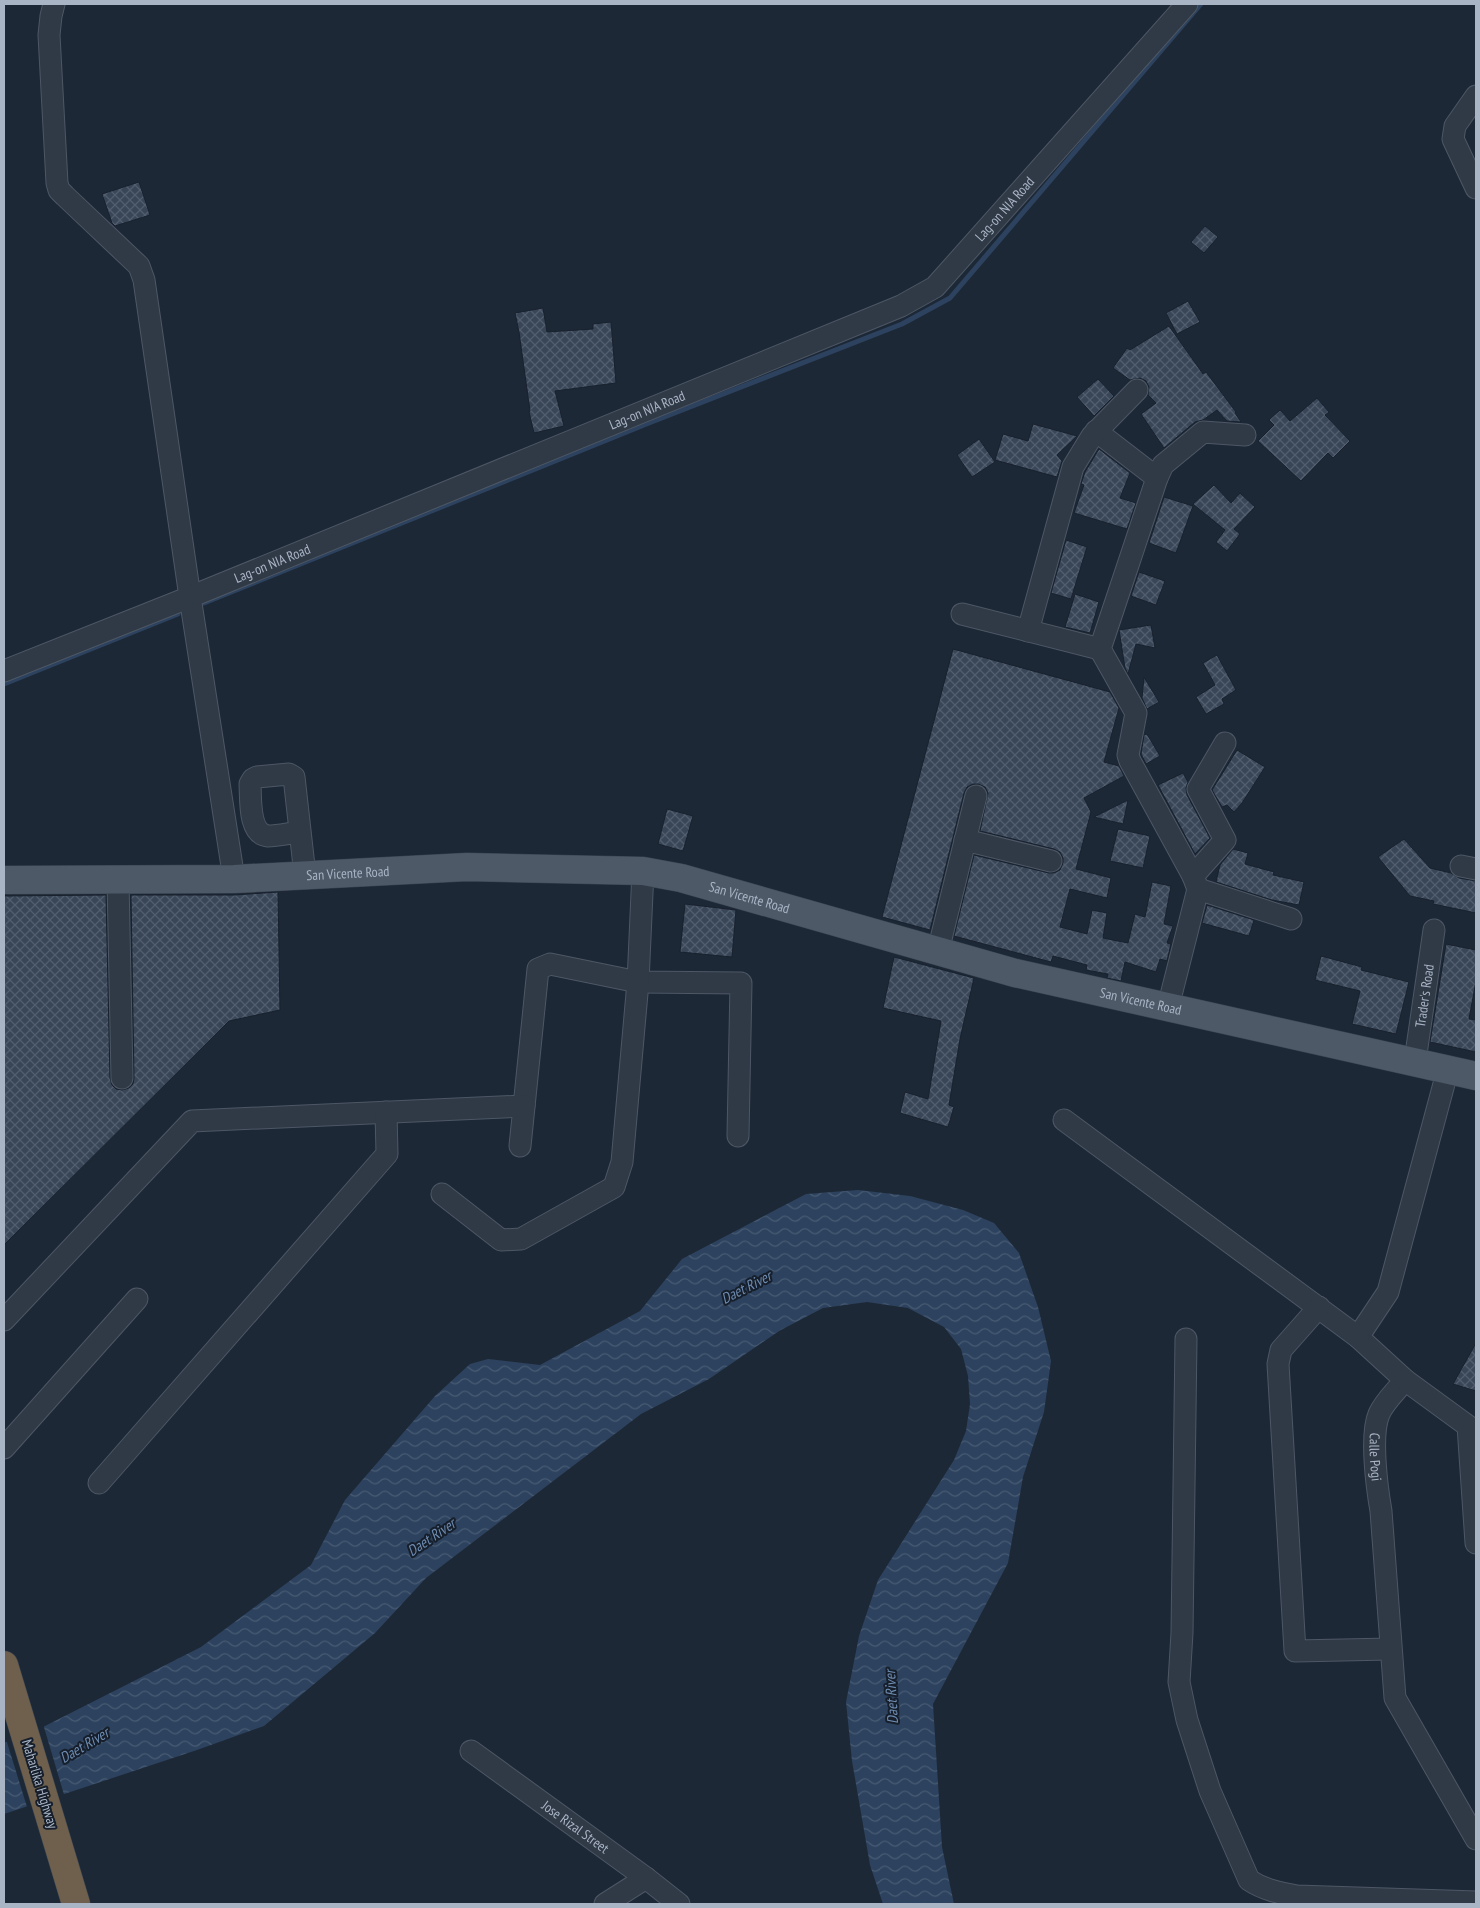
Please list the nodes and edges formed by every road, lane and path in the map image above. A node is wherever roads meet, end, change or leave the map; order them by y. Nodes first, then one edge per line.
1 (54, 4) edge
2 (1187, 4) edge
3 (1476, 96) edge
4 (1476, 115) edge
5 (1454, 126) junction
6 (1473, 174) edge
7 (1137, 390) dead end
8 (1096, 431) junction
9 (1245, 435) dead end
10 (1157, 478) junction
11 (190, 597) junction
12 (962, 614) dead end
13 (1028, 630) junction
14 (1100, 648) junction
15 (4, 671) edge
16 (1225, 743) dead end
17 (976, 796) dead end
18 (300, 832) dead end
19 (965, 840) junction
20 (1051, 861) dead end
21 (643, 871) junction
22 (305, 875) junction
23 (234, 879) junction
24 (4, 880) edge
25 (118, 880) junction
26 (1195, 882) junction
27 (1291, 919) dead end
28 (1434, 930) dead end
29 (938, 951) junction
30 (638, 982) junction
31 (1168, 1007) junction
32 (1415, 1061) junction
33 (1448, 1069) junction
34 (1476, 1076) edge
35 (122, 1078) dead end
36 (524, 1106) junction
37 (386, 1112) junction
38 (1064, 1120) dead end
39 (738, 1136) dead end
40 (520, 1146) dead end
41 (442, 1194) dead end
42 (137, 1300) dead end
43 (1318, 1307) junction
44 (4, 1320) edge
45 (1358, 1337) junction
46 (1186, 1339) dead end
47 (1406, 1380) junction
48 (4, 1448) edge
49 (99, 1483) dead end
50 (1476, 1543) edge
51 (1390, 1649) junction
52 (4, 1665) edge
53 (471, 1751) dead end
54 (1476, 1840) edge
55 (646, 1878) junction
56 (1476, 1902) edge
57 (76, 1904) edge
58 (605, 1904) edge
59 (679, 1904) edge

1 - 11 street
2 - 11 street, Lag-on NIA Road
3 - 5 street
4 - 5 street
5 - 6 street
7 - 8 street
8 - 10 street
8 - 13 street
9 - 10 street
10 - 14 street
11 - 15 street, Lag-on NIA Road
11 - 23 street
12 - 13 street
13 - 14 street
14 - 26 street
16 - 26 street
17 - 19 street
18 - 22 street
19 - 20 street
19 - 29 street
21 - 22 main road, San Vicente Road
21 - 29 main road, San Vicente Road
21 - 30 street
22 - 23 main road, San Vicente Road
23 - 25 main road, San Vicente Road
24 - 25 main road, San Vicente Road
25 - 35 street
26 - 27 street
26 - 31 street
28 - 32 street, Trader's Road
29 - 31 main road, San Vicente Road
30 - 36 street
30 - 39 street
30 - 41 street
31 - 32 main road, San Vicente Road
32 - 33 main road, San Vicente Road
33 - 34 main road, San Vicente Road
33 - 45 street
36 - 37 street
36 - 40 street
37 - 44 street
37 - 49 street
38 - 43 street
42 - 48 street
43 - 45 street
43 - 51 street
45 - 47 street
46 - 56 street
47 - 50 street
47 - 51 street, Calle Pogi
51 - 54 street, Calle Pogi
52 - 57 highway, Maharlika Highway
53 - 55 street, Jose Rizal Street
55 - 58 street
55 - 59 street, Jose Rizal Street

